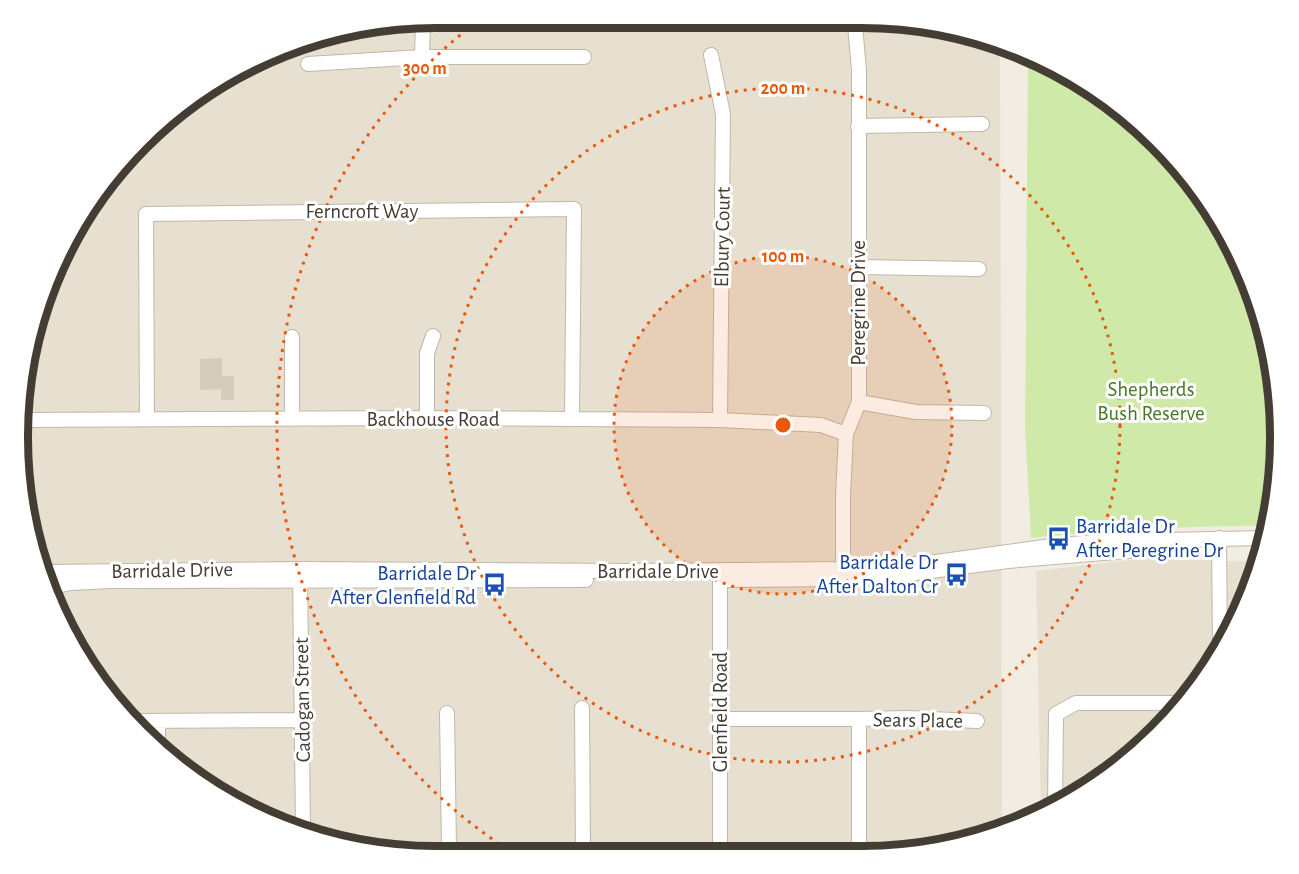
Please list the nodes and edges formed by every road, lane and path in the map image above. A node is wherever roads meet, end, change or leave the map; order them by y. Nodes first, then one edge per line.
1 (855, 28) edge
2 (423, 29) edge
3 (711, 55) dead end
4 (422, 57) junction
5 (584, 57) dead end
6 (308, 64) dead end
7 (982, 124) dead end
8 (858, 126) junction
9 (858, 267) junction
10 (979, 269) dead end
11 (433, 336) dead end
12 (292, 337) dead end
13 (859, 402) junction
14 (984, 413) dead end
15 (427, 418) junction
16 (572, 418) junction
17 (147, 419) junction
18 (292, 419) junction
19 (29, 420) edge
20 (720, 420) junction
21 (846, 434) junction
22 (1258, 539) edge
23 (1219, 542) junction
24 (1256, 545) edge
25 (52, 572) edge
26 (843, 574) junction
27 (300, 575) junction
28 (720, 575) junction
29 (57, 586) edge
30 (1220, 634) edge
31 (1172, 703) edge
32 (582, 708) dead end
33 (447, 713) dead end
34 (720, 719) junction
35 (859, 719) junction
36 (302, 720) junction
37 (144, 721) edge
38 (158, 721) junction
39 (977, 721) dead end
40 (158, 735) edge
41 (1055, 797) edge
42 (303, 823) edge
43 (449, 846) edge
44 (583, 846) edge
45 (720, 846) edge
46 (859, 846) edge

1 - 8 street, Peregrine Drive
2 - 4 street
3 - 20 street, Elbury Court
4 - 5 street
4 - 6 street
7 - 8 street
8 - 9 street, Peregrine Drive
9 - 10 street
9 - 13 street, Peregrine Drive
11 - 15 street
12 - 18 street
13 - 14 street
13 - 21 street, Peregrine Drive
15 - 16 street, Backhouse Road
15 - 18 street, Backhouse Road
16 - 17 street, Ferncroft Way
16 - 20 street, Backhouse Road
17 - 18 street, Backhouse Road
17 - 19 street, Backhouse Road
20 - 21 street, Backhouse Road
21 - 26 street, Peregrine Drive
22 - 23 street, Barridale Drive
23 - 24 street, Barridale Drive
23 - 26 street, Barridale Drive
23 - 30 street
25 - 27 street, Barridale Drive
26 - 28 street, Barridale Drive
27 - 28 street, Barridale Drive
27 - 29 street, Barridale Drive
27 - 36 street, Cadogan Street
28 - 34 street, Glenfield Road
31 - 41 street
32 - 44 street
33 - 43 street
34 - 35 street, Sears Place
34 - 45 street, Glenfield Road
35 - 39 street, Sears Place
35 - 46 street
36 - 38 street
36 - 42 street, Cadogan Street
37 - 38 street
38 - 40 street

